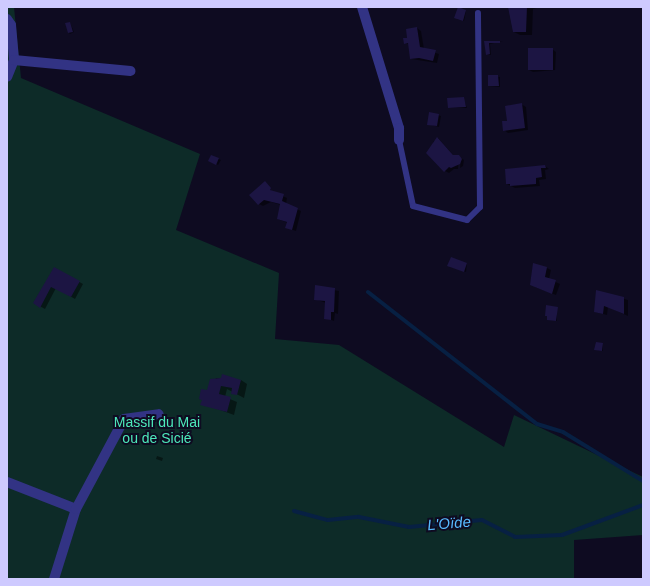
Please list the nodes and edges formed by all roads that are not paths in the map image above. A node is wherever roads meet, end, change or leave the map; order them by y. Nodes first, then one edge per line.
1 (362, 7) edge
2 (478, 13) dead end
3 (7, 19) edge
4 (14, 60) junction
5 (130, 71) dead end
6 (7, 77) edge
7 (399, 140) joint
8 (159, 414) dead end
9 (7, 482) edge
10 (76, 509) junction
11 (54, 579) edge

1 - 7 street
2 - 7 lane
3 - 4 street
4 - 5 street
4 - 6 street
8 - 10 street
9 - 10 street
10 - 11 street

